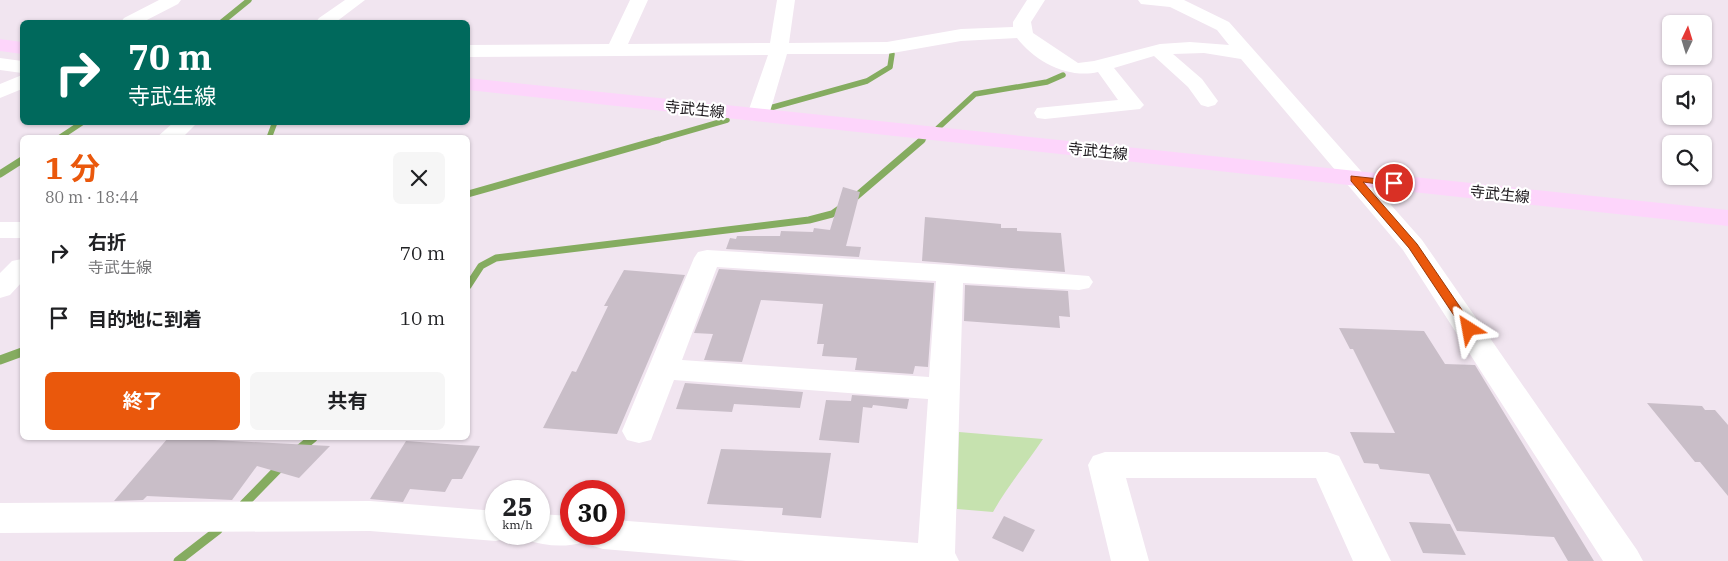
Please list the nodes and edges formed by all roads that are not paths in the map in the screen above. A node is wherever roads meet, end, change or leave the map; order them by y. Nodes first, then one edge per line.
1 (172, 0) edge
2 (356, 0) edge
3 (639, 0) edge
4 (786, 0) edge
5 (1036, 0) edge
6 (1147, 0) edge
7 (134, 20) edge
8 (328, 20) edge
9 (1023, 32) junction
10 (0, 45) edge
11 (20, 48) edge
12 (779, 49) junction
13 (616, 50) junction
14 (470, 51) edge
15 (1158, 51) junction
16 (1248, 54) junction
17 (0, 64) edge
18 (1102, 65) junction
19 (20, 67) edge
20 (20, 82) edge
21 (470, 84) edge
22 (0, 92) edge
23 (1208, 101) dead end
24 (1045, 113) dead end
25 (758, 115) junction
26 (184, 125) edge
27 (171, 135) edge
28 (1355, 178) junction
29 (1728, 218) edge
30 (20, 269) edge
31 (950, 273) junction
32 (1079, 282) dead end
33 (0, 289) edge
34 (663, 370) junction
35 (944, 389) junction
36 (638, 431) dead end
37 (0, 518) edge
38 (485, 525) edge
39 (625, 536) edge
40 (936, 561) edge
41 (940, 561) edge
42 (1130, 561) edge
43 (1372, 561) edge
44 (1624, 561) edge

1 - 7 street
2 - 8 street
3 - 13 street
4 - 12 street
5 - 9 street
6 - 16 street
9 - 12 street
9 - 18 street
10 - 11 main road
12 - 13 street
12 - 25 street
13 - 14 street
15 - 16 street
15 - 18 street
15 - 23 street
16 - 28 street
17 - 19 street
18 - 24 street
20 - 22 street
21 - 25 main road, 寺武生線
25 - 28 main road, 寺武生線
26 - 27 street
28 - 29 main road, 寺武生線
28 - 44 street
30 - 33 street
31 - 32 street
31 - 34 street
31 - 35 street
34 - 35 street
34 - 36 street
35 - 40 street
37 - 38 street
39 - 40 street
40 - 41 street
42 - 43 street

